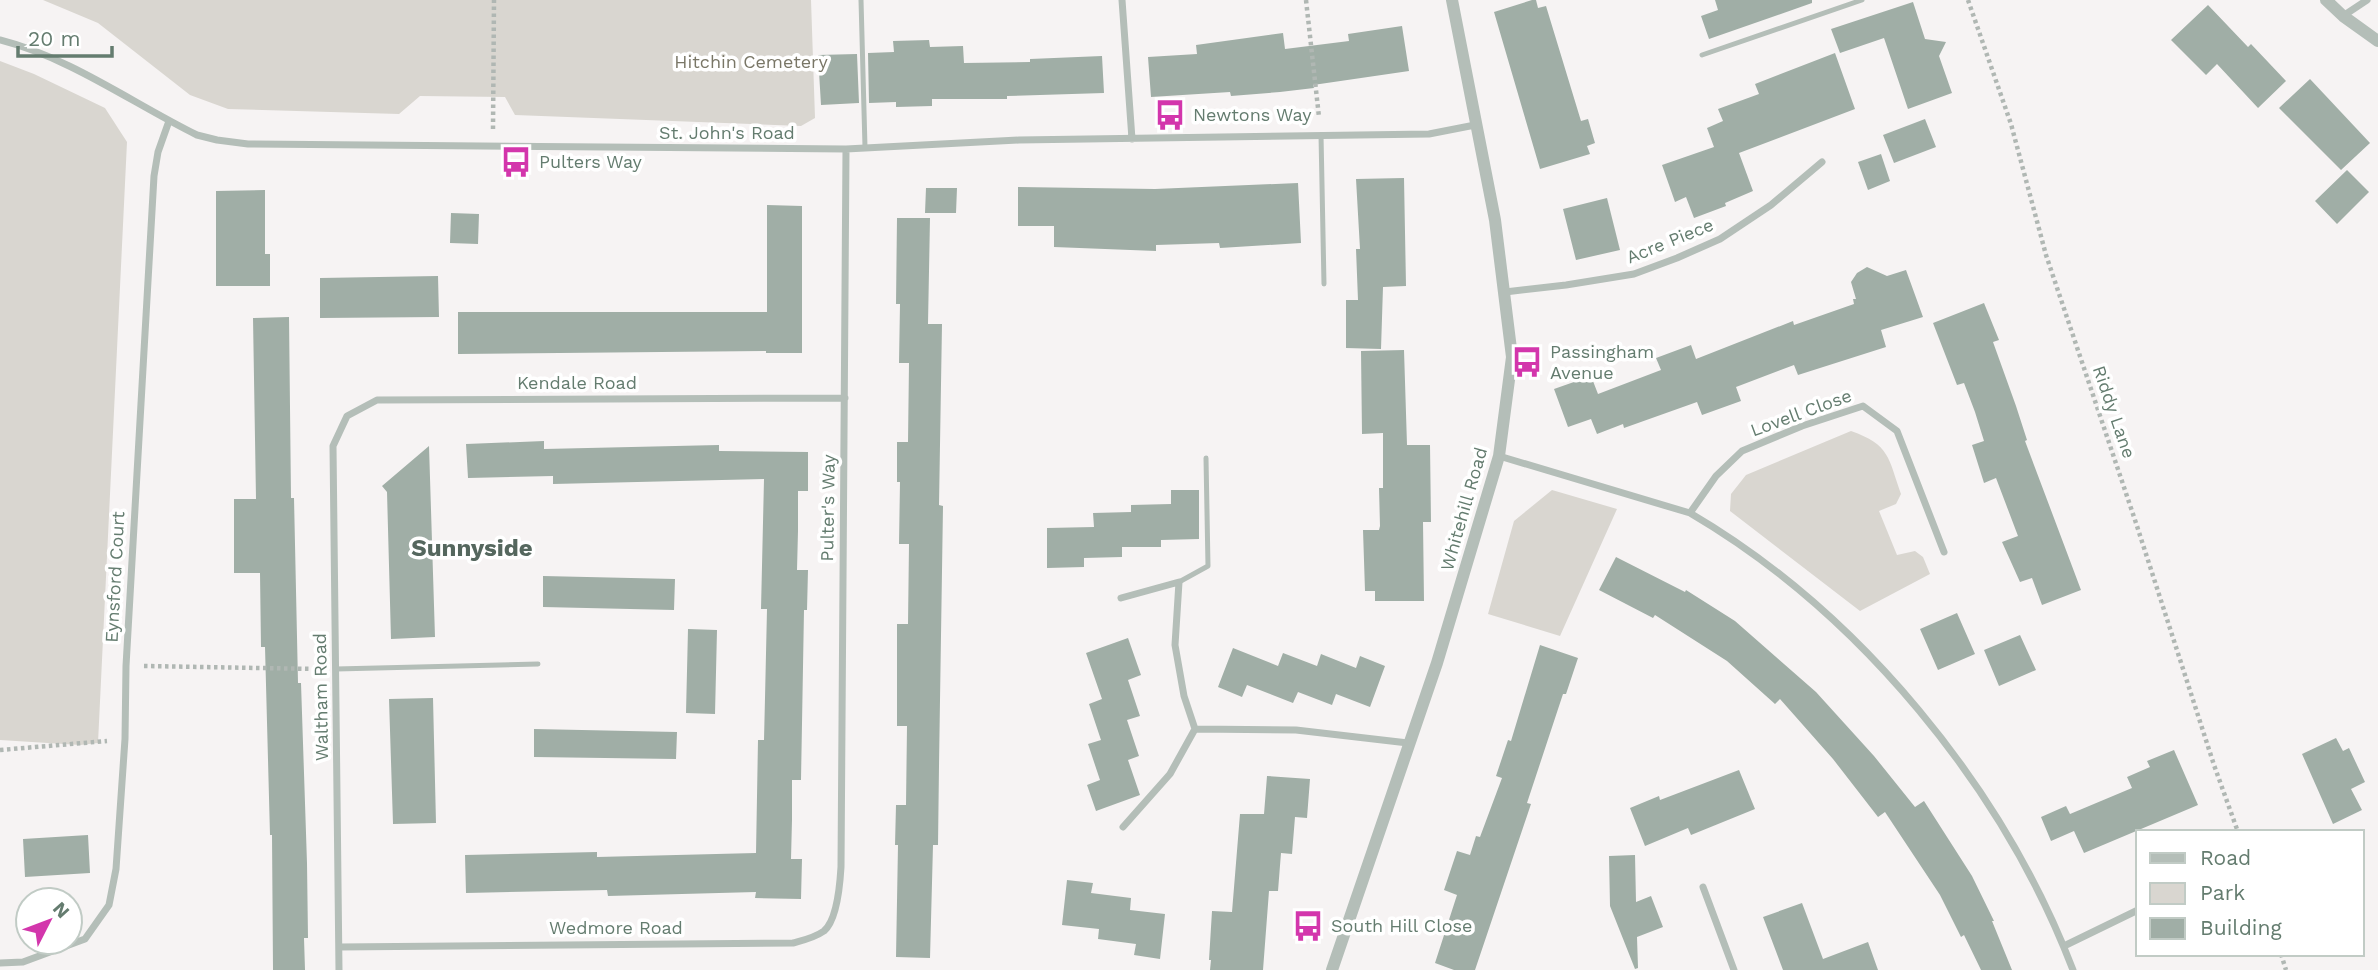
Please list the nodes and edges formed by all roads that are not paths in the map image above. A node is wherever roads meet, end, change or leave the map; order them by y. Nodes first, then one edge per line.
1 (861, 0) edge
2 (1122, 0) edge
3 (1452, 0) edge
4 (1862, 0) edge
5 (2326, 0) edge
6 (2367, 0) edge
7 (2343, 16) junction
8 (0, 40) edge
9 (2378, 41) edge
10 (1702, 55) dead end
11 (169, 121) junction
12 (1475, 125) junction
13 (1321, 135) junction
14 (1132, 139) junction
15 (864, 147) junction
16 (846, 149) junction
17 (1822, 162) dead end
18 (1324, 284) dead end
19 (1505, 292) junction
20 (845, 398) junction
21 (333, 446) joint
22 (1499, 456) junction
23 (1206, 458) dead end
24 (1690, 513) junction
25 (1944, 552) dead end
26 (1179, 582) junction
27 (1121, 598) dead end
28 (538, 664) dead end
29 (337, 669) junction
30 (1195, 729) junction
31 (1408, 743) junction
32 (1123, 827) dead end
33 (841, 867) joint
34 (1703, 887) dead end
35 (2136, 911) edge
36 (2064, 946) junction
37 (339, 947) junction
38 (0, 963) edge
39 (339, 970) edge
40 (1332, 970) edge
41 (1734, 970) edge
42 (2073, 970) edge

1 - 15 lane
2 - 14 street
3 - 12 street, Whitehill Road
4 - 10 lane
5 - 7 street
6 - 7 street
7 - 9 street
8 - 11 street, St. John's Road
11 - 16 street, St. John's Road
11 - 38 street, Eynsford Court
12 - 13 street, St. John's Road
12 - 19 street, Whitehill Road
13 - 14 street, St. John's Road
13 - 18 lane
14 - 15 street, St. John's Road
15 - 16 street, St. John's Road
16 - 20 street, Pulter's Way
17 - 19 street, Acre Piece
19 - 22 street, Whitehill Road
20 - 21 street, Kendale Road
20 - 33 street, Pulter's Way
21 - 29 street, Waltham Road
22 - 24 street
22 - 31 street, Whitehill Road
23 - 26 lane
24 - 25 street, Lovell Close
24 - 36 street
26 - 27 street
26 - 30 street
28 - 29 lane
29 - 37 street, Waltham Road
30 - 31 street
30 - 32 street
31 - 40 street, Whitehill Road
33 - 37 street, Wedmore Road
34 - 41 street
35 - 36 street
36 - 42 street
37 - 39 street, Waltham Road

